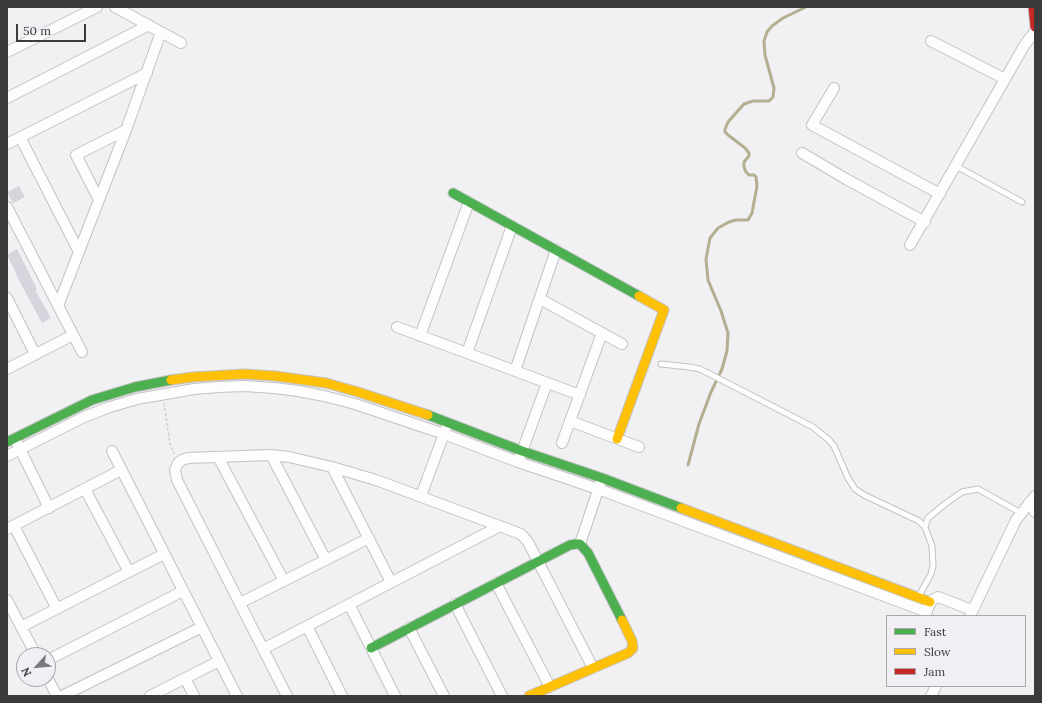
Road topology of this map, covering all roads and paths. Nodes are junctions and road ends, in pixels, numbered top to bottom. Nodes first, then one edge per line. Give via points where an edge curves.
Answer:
1 (97, 7) edge
2 (115, 7) edge
3 (1033, 7) edge
4 (149, 25) junction
5 (1035, 27) edge
6 (1035, 31) edge
7 (161, 32) junction
8 (931, 41) dead end
9 (181, 42) dead end
10 (7, 52) edge
11 (147, 73) junction
12 (1005, 79) junction
13 (834, 88) dead end
14 (7, 98) edge
15 (126, 130) junction
16 (20, 137) junction
17 (7, 144) edge
18 (802, 153) dead end
19 (956, 166) junction
20 (453, 193) dead end
21 (940, 194) junction
22 (99, 200) junction
23 (469, 202) junction
24 (1022, 202) dead end
25 (7, 207) edge
26 (925, 222) junction
27 (512, 226) junction
28 (910, 245) dead end
29 (556, 250) junction
30 (79, 252) junction
31 (7, 298) edge
32 (540, 299) junction
33 (58, 306) junction
34 (397, 327) dead end
35 (602, 333) junction
36 (73, 335) junction
37 (420, 336) junction
38 (622, 344) dead end
39 (82, 352) dead end
40 (467, 353) junction
41 (35, 354) junction
42 (661, 364) dead end
43 (7, 369) edge
44 (515, 371) junction
45 (275, 376) junction
46 (161, 381) junction
47 (547, 382) junction
48 (274, 388) junction
49 (163, 394) junction
50 (580, 395) junction
51 (570, 421) junction
52 (448, 422) junction
53 (444, 434) junction
54 (617, 439) junction
55 (11, 440) edge
56 (562, 443) dead end
57 (639, 447) dead end
58 (20, 449) junction
59 (112, 451) dead end
60 (522, 451) junction
61 (271, 455) junction
62 (7, 456) edge
63 (218, 457) junction
64 (518, 462) junction
65 (178, 463) junction
66 (332, 467) junction
67 (121, 470) junction
68 (602, 478) junction
69 (85, 489) junction
70 (598, 489) junction
71 (421, 496) junction
72 (1033, 498) edge
73 (49, 508) junction
74 (1035, 512) edge
75 (1021, 513) junction
76 (500, 526) junction
77 (925, 527) junction
78 (10, 528) edge
79 (369, 538) junction
80 (580, 544) junction
81 (164, 554) junction
82 (326, 560) junction
83 (538, 562) junction
84 (128, 572) junction
85 (284, 581) junction
86 (391, 582) junction
87 (496, 583) junction
88 (183, 591) junction
89 (918, 598) junction
90 (7, 600) edge
91 (240, 604) junction
92 (348, 604) junction
93 (455, 604) junction
94 (914, 607) junction
95 (58, 609) junction
96 (928, 610) edge
97 (971, 613) edge
98 (202, 626) junction
99 (307, 626) junction
100 (21, 627) junction
101 (409, 628) junction
102 (32, 647) edge
103 (370, 648) junction
104 (263, 649) junction
105 (56, 656) edge
106 (219, 661) junction
107 (593, 668) junction
108 (185, 678) junction
109 (52, 687) edge
110 (550, 687) junction
111 (936, 687) edge
112 (57, 696) edge
113 (62, 696) edge
114 (150, 696) edge
115 (194, 696) edge
116 (237, 696) edge
117 (286, 696) edge
118 (342, 696) edge
119 (395, 696) edge
120 (444, 696) edge
121 (502, 696) edge
122 (528, 696) edge
123 (931, 696) edge

1 - 10 street
2 - 4 street
3 - 5 street
4 - 7 street
4 - 14 street
6 - 12 street
7 - 9 street
7 - 11 street
8 - 12 street
11 - 15 street
11 - 16 street
12 - 19 street
13 - 21 street via 812,124
15 - 22 street
15 - 22 street via 76,155
16 - 17 street
16 - 30 street
18 - 26 street
19 - 21 street
19 - 24 lane
20 - 23 street
21 - 26 street
22 - 30 street
23 - 27 street
23 - 37 street
25 - 33 street
26 - 28 street
27 - 29 street
27 - 40 street
29 - 32 street
29 - 54 street via 664,310
30 - 33 street
31 - 41 street
32 - 35 street
32 - 44 street
33 - 36 street
34 - 37 street
35 - 38 street
35 - 50 street
36 - 39 street
36 - 41 street
37 - 40 street
40 - 44 street
41 - 43 street
42 - 77 lane via 700,369 813,428 834,446 842,468 855,489 919,521
44 - 47 street
45 - 46 street via 218,374
45 - 48 street
45 - 52 street via 358,392
46 - 49 street
46 - 55 street via 92,400
47 - 50 street
47 - 60 street
48 - 49 street via 219,387
48 - 53 street via 348,402
49 - 58 street via 96,412
49 - 65 path via 170,444
50 - 51 street
51 - 54 street
51 - 56 street
52 - 53 street
52 - 60 street
53 - 64 street
53 - 71 street
54 - 57 street
55 - 58 street
58 - 62 street
58 - 73 street
59 - 67 street
60 - 64 street
60 - 68 street
61 - 63 street
61 - 66 street
61 - 82 street
63 - 65 street via 188,458
63 - 85 street
64 - 70 street
65 - 91 street via 175,475
66 - 71 street
66 - 79 street
67 - 69 street
67 - 81 street
68 - 70 street
68 - 89 street
69 - 73 street
69 - 84 street
70 - 80 street
70 - 94 street
71 - 76 street
72 - 74 street
72 - 75 street
73 - 78 street
75 - 77 lane via 978,489 962,492 945,504 928,518
75 - 97 street
76 - 83 street via 524,536
76 - 86 street
77 - 89 lane via 932,546 933,566
78 - 95 street
79 - 82 street
79 - 86 street
80 - 83 street via 570,546
80 - 107 street via 588,553 633,646 628,653
81 - 84 street
81 - 88 street
82 - 85 street
83 - 87 street
83 - 107 street
84 - 95 street
85 - 91 street
86 - 92 street
87 - 93 street
87 - 110 street
88 - 98 street
88 - 105 street
89 - 94 lane
89 - 96 street
90 - 100 street
91 - 104 street
92 - 99 street
92 - 103 street
93 - 101 street
93 - 121 street
94 - 96 street
95 - 100 street
96 - 97 street via 934,598 938,597
98 - 106 street
98 - 113 street
99 - 104 street
99 - 118 street
100 - 102 street
101 - 103 street
101 - 120 street
103 - 119 street
104 - 117 street
106 - 108 street
106 - 116 street
107 - 110 street
108 - 114 street
108 - 115 street
109 - 112 street
110 - 122 street
111 - 123 street

